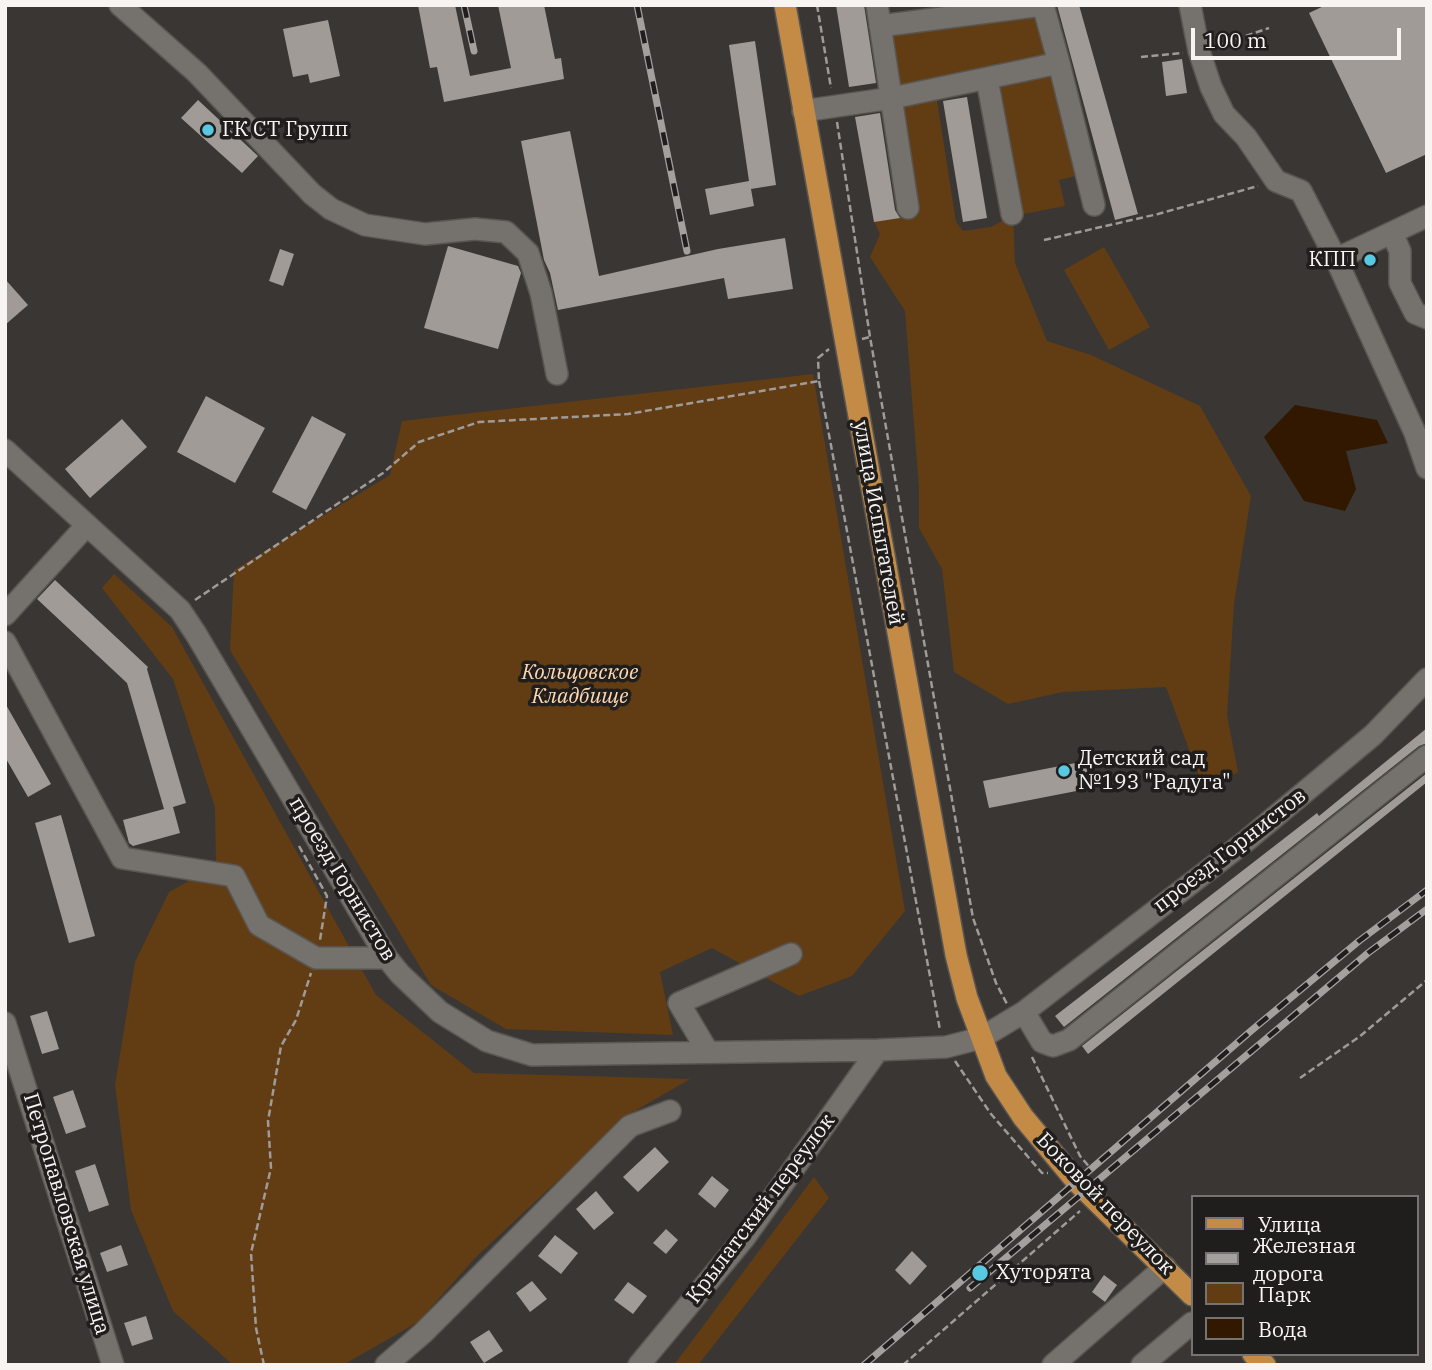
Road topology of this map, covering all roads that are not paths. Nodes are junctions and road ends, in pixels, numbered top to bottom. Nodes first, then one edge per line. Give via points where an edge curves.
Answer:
1 (120, 5) edge
2 (785, 5) edge
3 (1043, 5) edge
4 (1190, 5) edge
5 (878, 16) edge
6 (1059, 63) junction
7 (987, 79) junction
8 (892, 98) junction
9 (803, 111) junction
10 (1094, 205) dead end
11 (908, 208) dead end
12 (1012, 214) dead end
13 (1427, 216) edge
14 (1392, 233) junction
15 (1336, 259) junction
16 (1427, 318) edge
17 (557, 374) dead end
18 (5, 450) edge
19 (1425, 460) edge
20 (87, 526) junction
21 (5, 615) edge
22 (5, 642) edge
23 (1427, 678) edge
24 (1427, 756) edge
25 (791, 954) dead end
26 (387, 958) junction
27 (1018, 1016) junction
28 (5, 1023) edge
29 (981, 1038) junction
30 (878, 1050) junction
31 (708, 1052) junction
32 (670, 1111) dead end
33 (1165, 1267) junction
34 (1190, 1293) edge
35 (1190, 1324) edge
36 (113, 1365) edge
37 (386, 1365) edge
38 (639, 1365) edge
39 (1053, 1365) edge
40 (1142, 1365) edge

1 - 17 street via 197,73 331,209 365,225 425,234 475,229 506,232 528,253
2 - 9 main road, улица Испытателей
3 - 5 street
3 - 6 street
4 - 15 street via 1199,51 1224,114 1276,181 1301,191
5 - 8 street
6 - 7 street
6 - 10 street
7 - 8 street
7 - 12 street
8 - 9 street
8 - 11 street
9 - 29 main road, улица Испытателей via 956,955
13 - 14 street
14 - 15 street
14 - 16 street via 1400,251 1400,283 1415,313
15 - 19 street
18 - 20 street, проезд Горнистов
20 - 21 street
20 - 26 street, проезд Горнистов via 180,610
22 - 26 street via 122,858 233,876 259,925 316,958
23 - 27 street, проезд Горнистов via 1373,735 1288,806
24 - 27 street via 1069,1040 1053,1046 1042,1042
25 - 31 street via 679,1003
26 - 31 street, проезд Горнистов via 440,1013 487,1041 532,1055
27 - 29 street, проезд Горнистов
28 - 36 street, Петропавловская улица
29 - 30 street, проезд Горнистов via 946,1047
29 - 33 main road, Боковой переулок via 996,1076 1023,1117 1077,1182
30 - 31 street, проезд Горнистов
30 - 38 street, Крылатский переулок via 745,1237
32 - 37 street via 630,1126
33 - 34 main road, Боковой переулок
33 - 39 street
35 - 40 street

